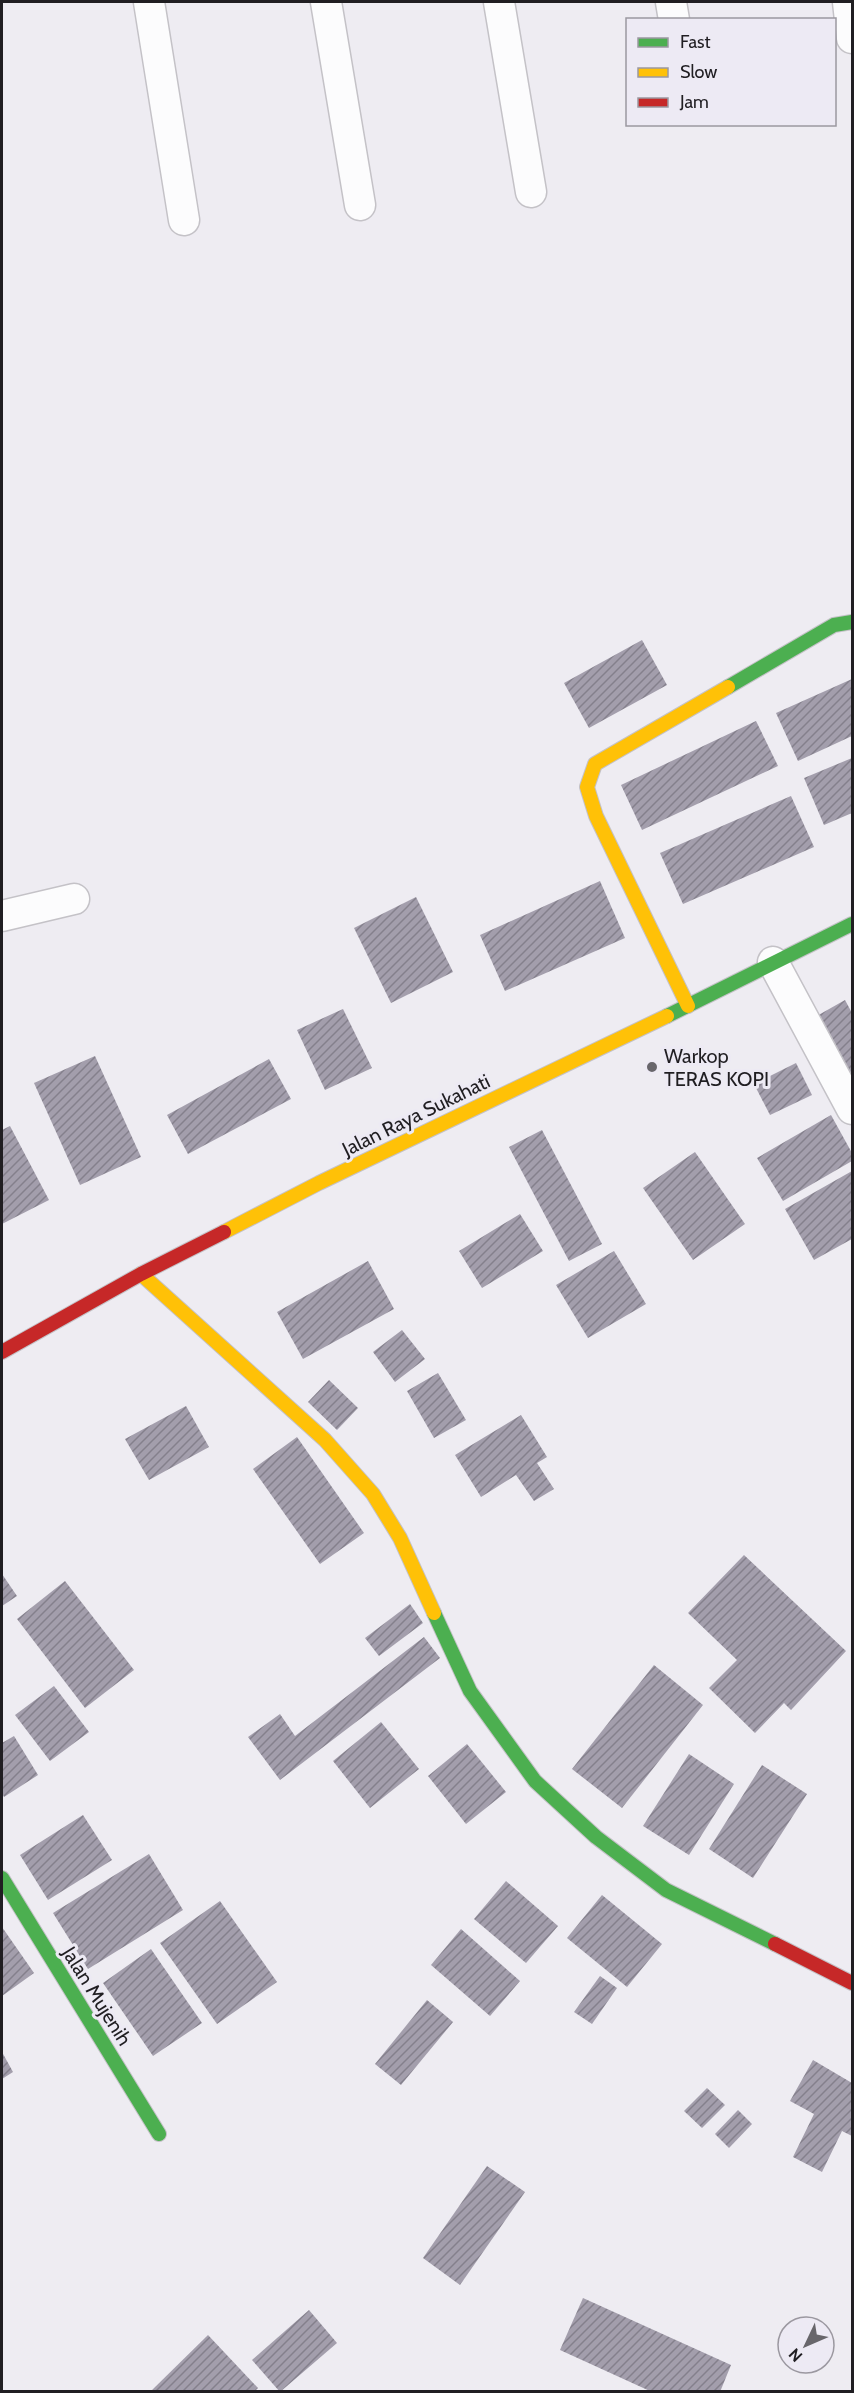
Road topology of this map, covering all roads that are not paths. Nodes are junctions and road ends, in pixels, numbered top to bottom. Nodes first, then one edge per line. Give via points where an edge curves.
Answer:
1 (149, 2) edge
2 (326, 2) edge
3 (499, 2) edge
4 (671, 2) edge
5 (848, 2) edge
6 (674, 18) edge
7 (852, 38) edge
8 (531, 192) dead end
9 (360, 205) dead end
10 (183, 220) dead end
11 (852, 622) edge
12 (74, 899) dead end
13 (2, 916) edge
14 (852, 924) edge
15 (773, 962) junction
16 (688, 1006) junction
17 (852, 1109) edge
18 (141, 1275) junction
19 (2, 1352) edge
20 (2, 1878) edge
21 (852, 1983) edge
22 (159, 2134) dead end

1 - 10 street
2 - 9 street
3 - 8 street
4 - 6 street
5 - 7 street
11 - 16 street via 834,625 595,764 587,787 596,816
12 - 13 street
14 - 15 street, Jalan Raya Sukahati
15 - 16 street, Jalan Raya Sukahati
15 - 17 street
16 - 18 street, Jalan Raya Sukahati via 319,1183
18 - 19 street, Jalan Raya Sukahati
18 - 21 street via 325,1440 373,1494 400,1538 470,1691 535,1781 596,1837 666,1890
20 - 22 street, Jalan Mujenih

